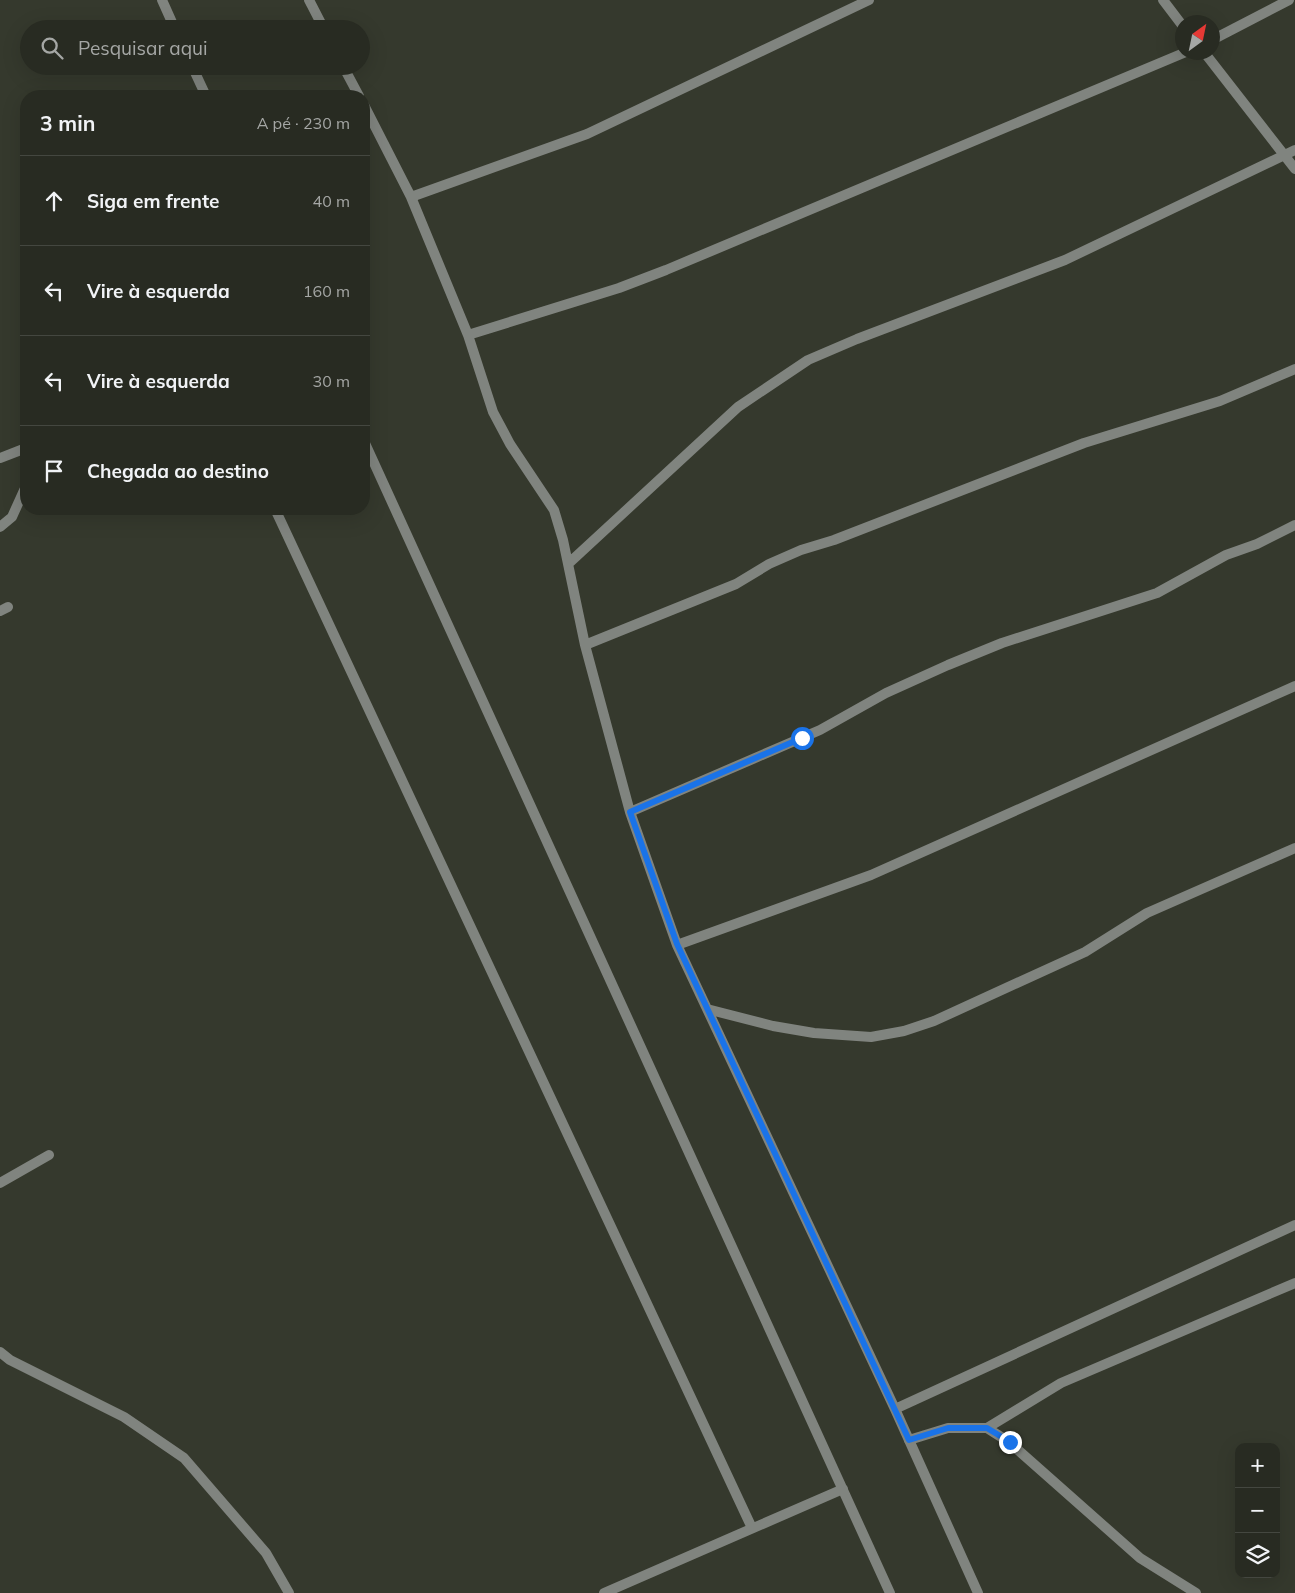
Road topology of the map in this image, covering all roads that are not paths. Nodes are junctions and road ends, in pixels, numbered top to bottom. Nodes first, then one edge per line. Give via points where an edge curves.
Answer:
1 (162, 0) edge
2 (309, 0) edge
3 (869, 0) edge
4 (1163, 0) edge
5 (1289, 0) edge
6 (1175, 16) edge
7 (171, 20) edge
8 (319, 20) edge
9 (1220, 36) edge
10 (1175, 57) edge
11 (1210, 60) edge
12 (196, 75) edge
13 (348, 75) edge
14 (203, 90) edge
15 (356, 90) edge
16 (370, 117) edge
17 (1295, 150) edge
18 (1284, 155) junction
19 (1295, 169) edge
20 (411, 197) junction
21 (468, 335) junction
22 (1295, 369) edge
23 (20, 450) edge
24 (370, 453) edge
25 (0, 458) edge
26 (20, 499) edge
27 (278, 515) edge
28 (1295, 525) edge
29 (0, 527) edge
30 (568, 564) junction
31 (585, 644) junction
32 (1295, 686) edge
33 (630, 812) junction
34 (1295, 848) edge
35 (677, 944) junction
36 (706, 1009) junction
37 (49, 1156) dead end
38 (0, 1183) edge
39 (1295, 1225) edge
40 (1295, 1283) edge
41 (0, 1352) edge
42 (895, 1408) junction
43 (987, 1428) junction
44 (909, 1440) junction
45 (842, 1489) junction
46 (752, 1528) junction
47 (289, 1593) edge
48 (604, 1593) edge
49 (890, 1593) edge
50 (978, 1593) edge
51 (1196, 1593) edge

1 - 7 street
2 - 8 street
3 - 20 street via 587,134
4 - 6 street
5 - 9 street
10 - 21 street via 666,270
11 - 18 street
12 - 14 street
13 - 15 street
16 - 20 street
17 - 18 street
18 - 19 street
18 - 30 street via 1065,260 808,360 738,407
20 - 21 street
21 - 30 street via 493,412 554,510
22 - 31 street via 1220,401 1084,443 801,550 736,584
23 - 25 street
24 - 45 street
26 - 29 street via 12,517
27 - 46 street
28 - 33 street via 1226,555 1157,593 1002,643 939,669 886,693 820,730
30 - 31 street
31 - 33 street
32 - 35 street via 872,875
33 - 35 street
34 - 36 street via 1146,913 1085,952 934,1021 904,1031 871,1037 814,1033
35 - 36 street
36 - 42 street
37 - 38 street
39 - 42 street
40 - 43 street via 1061,1383
41 - 47 street via 124,1417 184,1458 266,1553
42 - 44 street
43 - 44 street via 948,1428
43 - 51 street via 1010,1442 1140,1558
44 - 50 street
45 - 46 street
45 - 49 street
46 - 48 street

